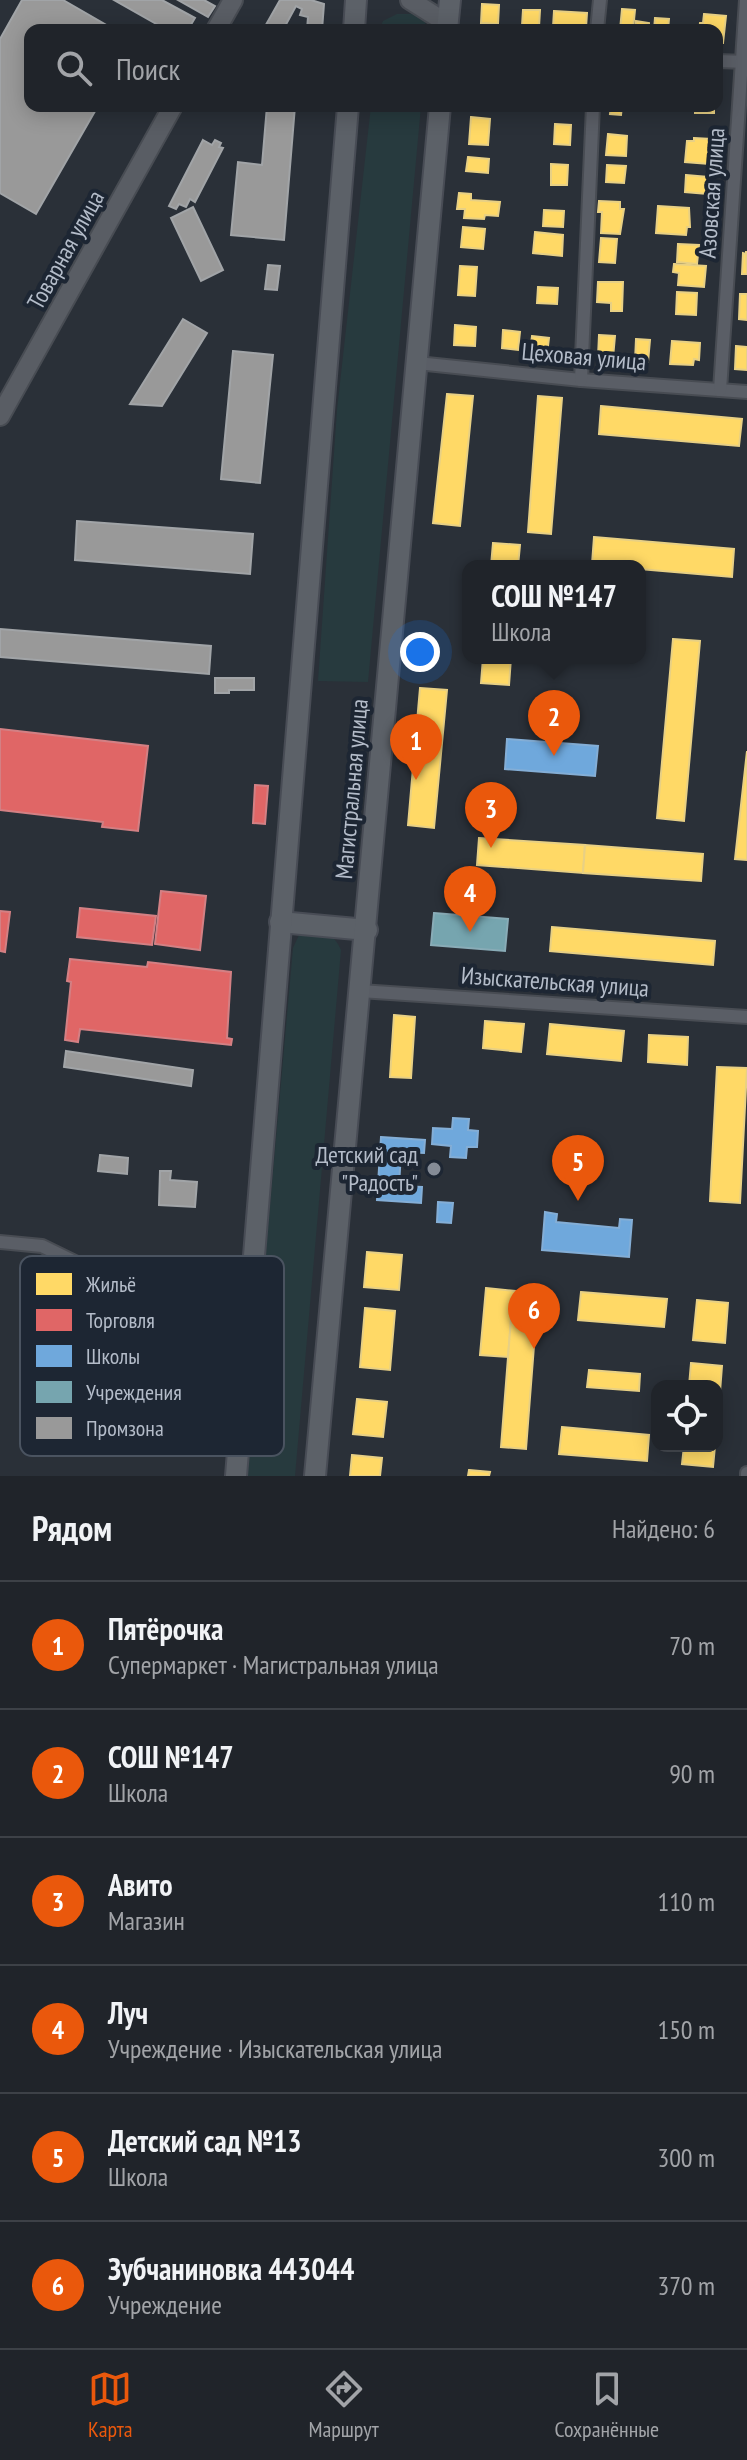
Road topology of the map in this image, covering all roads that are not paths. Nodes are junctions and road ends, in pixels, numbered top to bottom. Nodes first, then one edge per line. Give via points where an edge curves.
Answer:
1 (233, 0) edge
2 (356, 0) edge
3 (410, 0) edge
4 (450, 0) edge
5 (600, 0) edge
6 (746, 0) edge
7 (219, 24) edge
8 (354, 24) edge
9 (444, 24) edge
10 (448, 24) edge
11 (598, 24) edge
12 (723, 61) edge
13 (745, 62) edge
14 (170, 112) edge
15 (348, 112) edge
16 (439, 112) edge
17 (593, 112) edge
18 (417, 363) junction
19 (581, 380) junction
20 (720, 390) junction
21 (747, 392) edge
22 (0, 416) edge
23 (280, 922) junction
24 (367, 930) junction
25 (360, 991) junction
26 (747, 1017) edge
27 (0, 1242) edge
28 (62, 1256) edge
29 (253, 1256) edge
30 (238, 1456) edge
31 (236, 1476) edge
32 (315, 1476) edge

1 - 7 street
2 - 8 main road
3 - 9 street
4 - 10 main road
5 - 11 street
6 - 13 street, Азовская улица
12 - 13 street
13 - 20 street, Азовская улица
14 - 22 street, Товарная улица
15 - 23 main road
16 - 18 main road, Магистральная улица
17 - 19 street
18 - 19 street, Цеховая улица
18 - 24 main road, Магистральная улица
19 - 20 street, Цеховая улица
20 - 21 street, Цеховая улица
23 - 24 main road
23 - 29 main road
24 - 25 main road, Магистральная улица
25 - 26 street, Изыскательская улица
25 - 32 main road, Магистральная улица
27 - 28 street via 42,1246
30 - 31 main road

